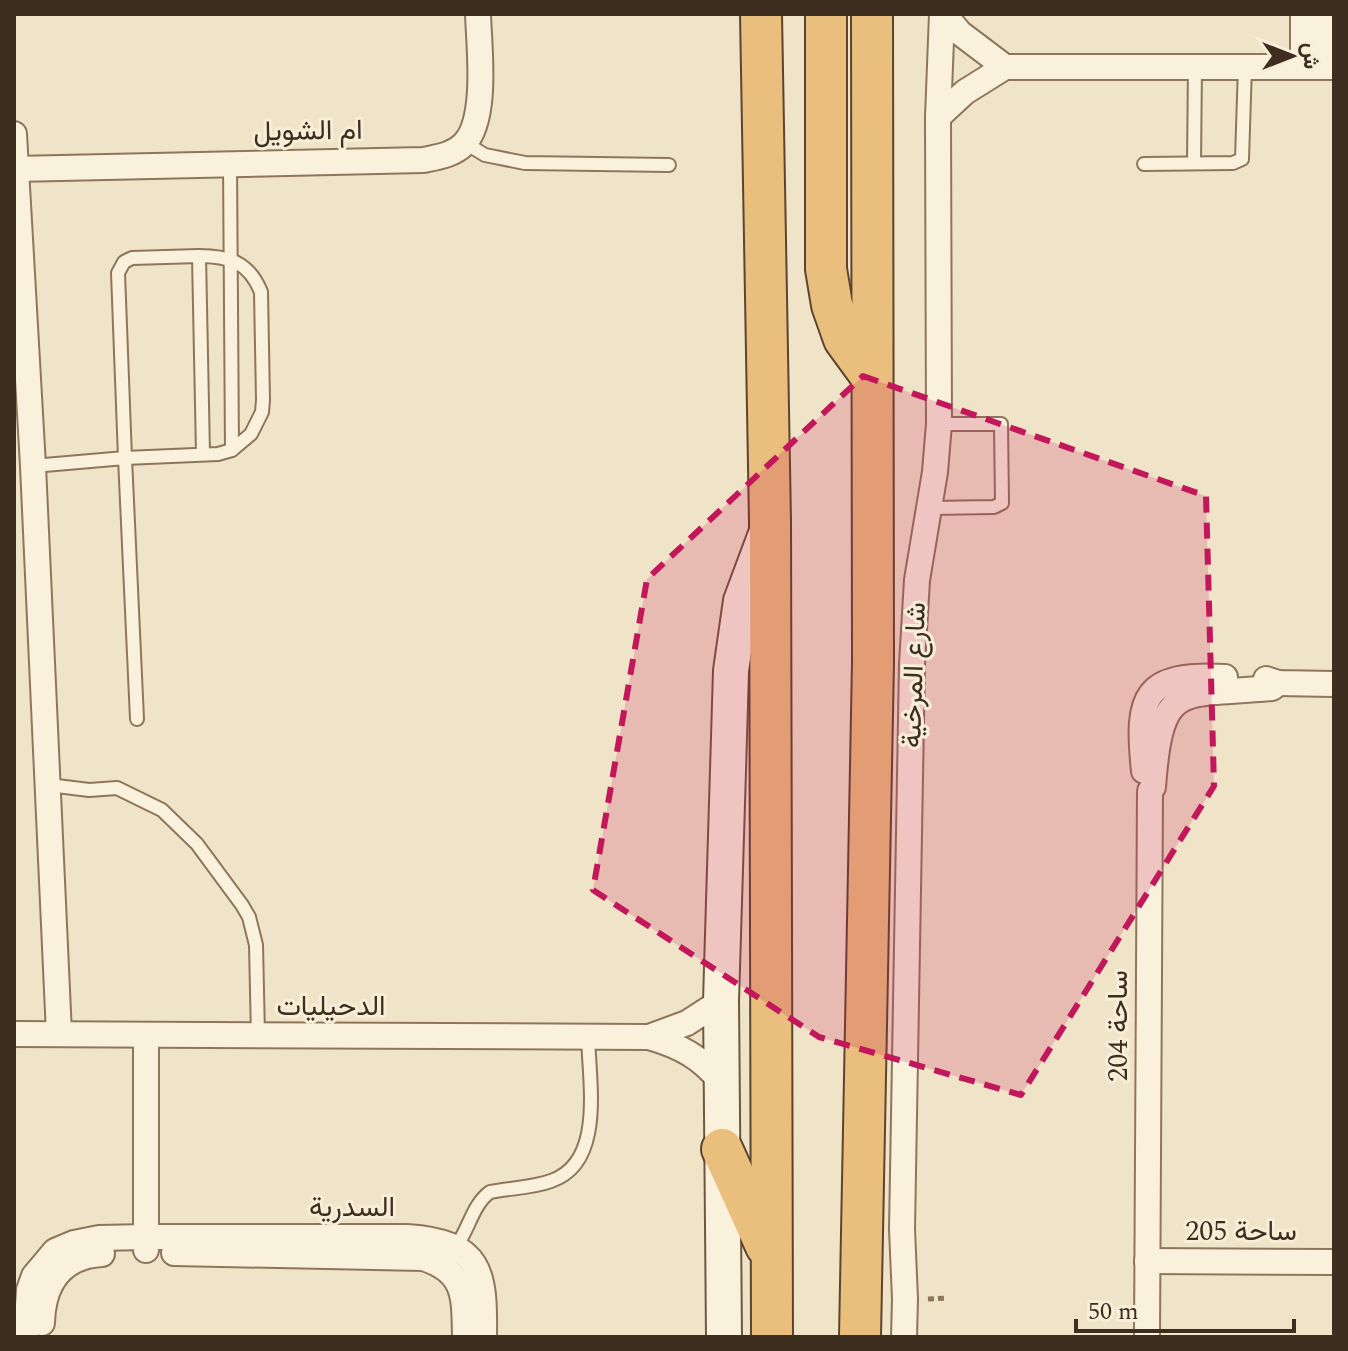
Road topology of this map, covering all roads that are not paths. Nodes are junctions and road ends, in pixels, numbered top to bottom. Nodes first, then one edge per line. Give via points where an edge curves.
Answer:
1 (478, 14) edge
2 (761, 14) edge
3 (826, 14) edge
4 (872, 14) edge
5 (943, 14) edge
6 (1303, 14) edge
7 (1323, 14) edge
8 (1195, 66) junction
9 (1245, 66) junction
10 (1005, 67) junction
11 (1320, 67) edge
12 (938, 117) junction
13 (14, 134) edge
14 (465, 143) junction
15 (230, 163) junction
16 (1194, 163) junction
17 (1144, 164) dead end
18 (669, 165) dead end
19 (15, 169) edge
20 (199, 256) junction
21 (230, 258) junction
22 (871, 376) junction
23 (939, 424) junction
24 (232, 450) junction
25 (203, 454) junction
26 (125, 458) junction
27 (33, 466) junction
28 (930, 508) junction
29 (770, 522) junction
30 (1334, 684) edge
31 (137, 719) dead end
32 (49, 785) junction
33 (721, 1001) junction
34 (14, 1034) edge
35 (59, 1034) junction
36 (146, 1036) junction
37 (258, 1036) junction
38 (588, 1036) junction
39 (649, 1037) junction
40 (721, 1082) junction
41 (722, 1149) junction
42 (146, 1245) junction
43 (455, 1248) junction
44 (771, 1257) junction
45 (1147, 1261) junction
46 (1334, 1262) edge
47 (26, 1337) edge
48 (42, 1337) edge
49 (465, 1337) edge
50 (484, 1337) edge
51 (724, 1337) edge
52 (772, 1337) edge
53 (860, 1337) edge
54 (904, 1337) edge
55 (1147, 1337) edge

1 - 14 street via 477,118
2 - 29 highway
3 - 22 highway via 826,269 844,339
4 - 22 highway, شارع المرخية
5 - 10 street
5 - 12 street, شارع المرخية
6 - 11 street
7 - 11 street
8 - 9 street
8 - 10 street
8 - 16 lane
9 - 11 street
9 - 16 lane via 1242,159
10 - 12 street
12 - 23 street, شارع المرخية
13 - 19 street
14 - 15 street, ام الشويل via 447,155 423,160
14 - 18 lane via 485,155 525,163
15 - 19 street, ام الشويل
15 - 21 lane
16 - 17 lane
19 - 27 street
20 - 21 lane
20 - 25 lane
20 - 26 lane via 132,258 118,273
21 - 24 lane
21 - 24 lane via 249,271 261,292 263,349 262,412 251,434
22 - 53 highway, شارع المرخية via 873,662
23 - 28 street, شارع المرخية
23 - 28 lane via 1001,424 1002,503
24 - 25 lane
25 - 26 lane
26 - 27 lane
26 - 31 lane
27 - 32 street
28 - 54 street, شارع المرخية via 917,580 912,664
29 - 33 main road via 741,601 731,671
29 - 44 highway
30 - 45 street, ساحة 204 via 1278,683 1272,688 1194,693 1176,703 1164,719 1150,791
32 - 35 street
32 - 37 lane via 117,788 162,810 197,844 242,905 253,931
33 - 39 street, الدحيليات via 687,1023
33 - 40 main road
34 - 35 street, الدحيليات
35 - 36 street, الدحيليات
36 - 37 street, الدحيليات
36 - 42 street
37 - 38 street, الدحيليات
38 - 39 street, الدحيليات
38 - 43 lane via 589,1114 582,1157 562,1177 484,1196
39 - 40 street, الدحيليات via 690,1052
40 - 41 main road
41 - 44 highway
41 - 51 main road
42 - 43 street, السدرية via 407,1237
42 - 47 street, السدرية via 99,1238 55,1251 34,1276
42 - 48 street, السدرية via 80,1257 67,1265 44,1297
42 - 49 street, السدرية via 423,1258 449,1271 459,1283
43 - 50 street via 482,1277
44 - 52 highway
45 - 46 street, ساحة 205
45 - 55 street, ساحة 204

